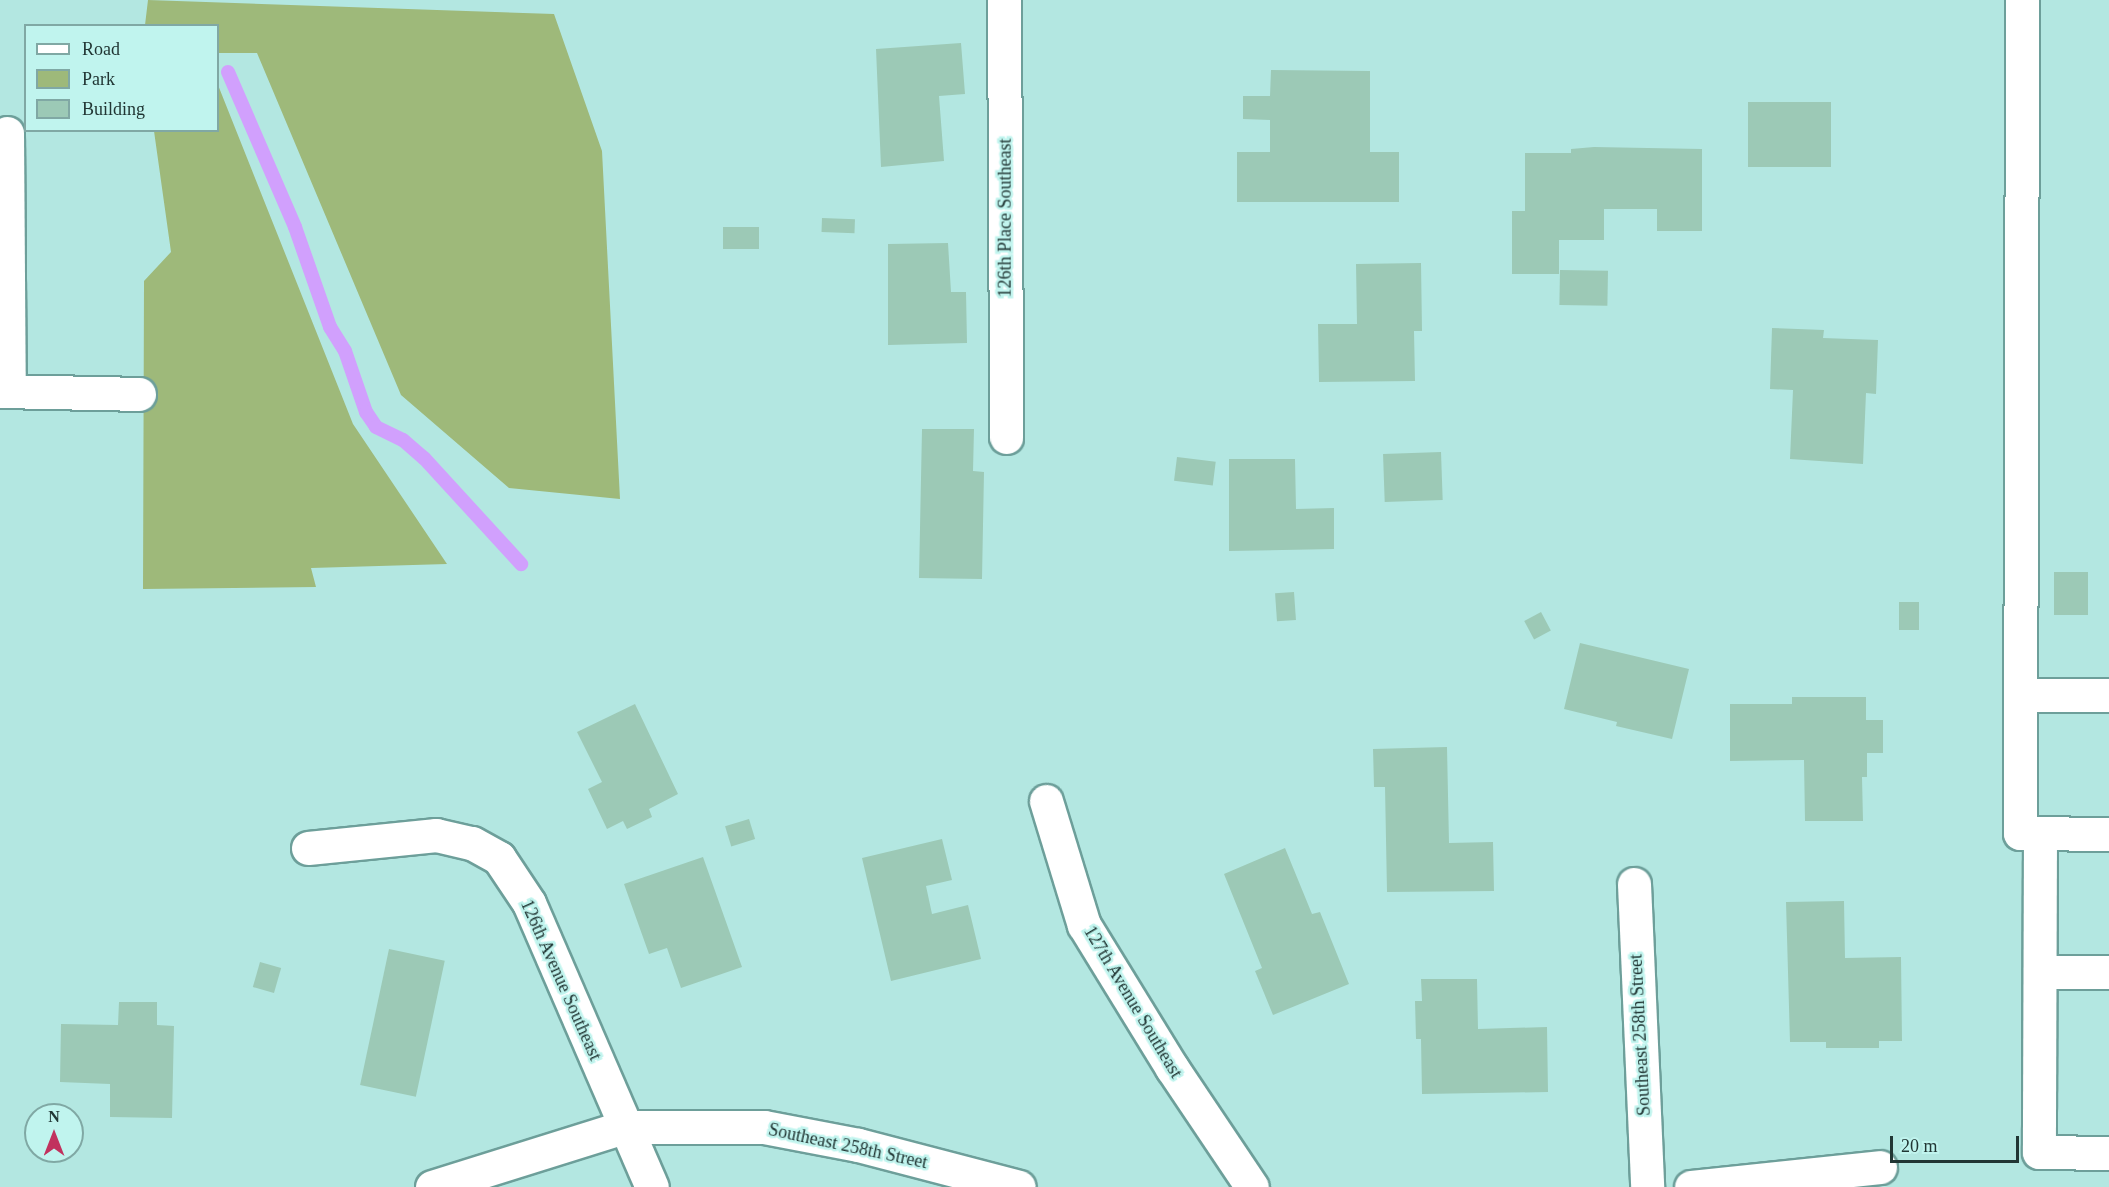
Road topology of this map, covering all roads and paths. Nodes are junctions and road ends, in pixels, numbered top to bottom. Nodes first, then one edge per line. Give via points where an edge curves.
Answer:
1 (1004, 0) edge
2 (2022, 0) edge
3 (7, 133) dead end
4 (4, 391) edge
5 (139, 394) dead end
6 (1006, 436) dead end
7 (2020, 695) junction
8 (2109, 695) edge
9 (1047, 801) dead end
10 (2040, 834) junction
11 (2109, 834) edge
12 (308, 848) dead end
13 (1634, 884) dead end
14 (2040, 972) junction
15 (2109, 972) edge
16 (624, 1126) junction
17 (2109, 1153) edge
18 (1880, 1167) dead end
19 (432, 1187) edge
20 (652, 1187) edge
21 (1019, 1187) edge
22 (1252, 1187) edge
23 (1647, 1187) edge
24 (1690, 1187) edge

1 - 6 street, 126th Place Southeast
2 - 7 street
3 - 4 street
4 - 5 street
7 - 8 street
7 - 10 street via 2020,833
9 - 22 street, 127th Avenue Southeast via 1084,925 1172,1068
10 - 11 street
10 - 14 street
12 - 16 street, 126th Avenue Southeast via 436,835 472,843 499,858 529,903
13 - 23 street, Southeast 258th Street
14 - 15 street
14 - 17 street via 2039,1152
16 - 19 street, Southeast 258th Street
16 - 20 street, 126th Avenue Southeast
16 - 21 street, Southeast 258th Street via 764,1127 858,1145
18 - 24 street

